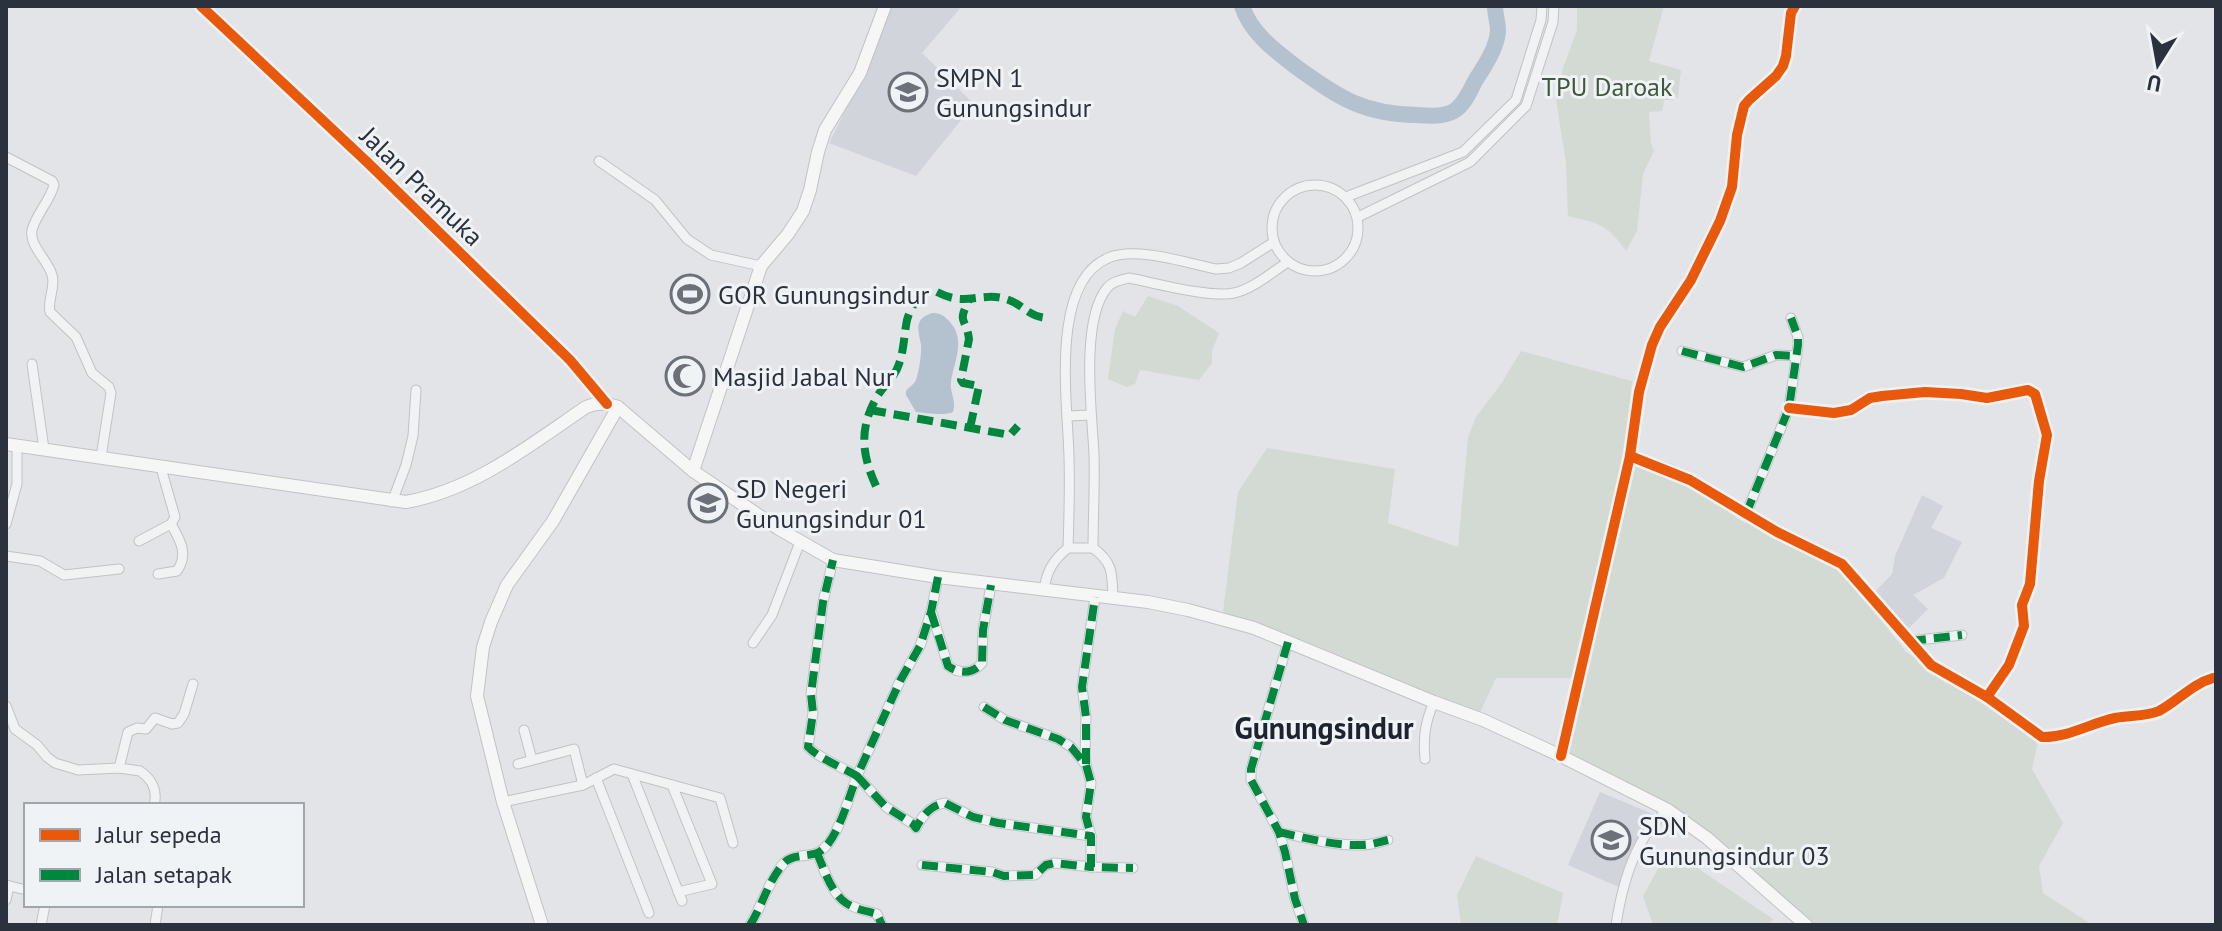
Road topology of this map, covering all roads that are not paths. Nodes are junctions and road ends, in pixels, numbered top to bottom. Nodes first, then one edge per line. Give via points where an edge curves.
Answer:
1 (201, 6) edge
2 (885, 6) edge
3 (1542, 6) edge
4 (1554, 6) edge
5 (1792, 8) edge
6 (6, 157) edge
7 (599, 161) dead end
8 (1346, 197) junction
9 (1358, 217) junction
10 (1274, 242) junction
11 (1288, 262) junction
12 (761, 266) junction
13 (1791, 318) dead end
14 (1682, 351) dead end
15 (1797, 356) junction
16 (32, 364) dead end
17 (416, 390) dead end
18 (612, 406) junction
19 (1789, 408) junction
20 (1091, 415) junction
21 (1067, 416) junction
22 (11, 444) edge
23 (44, 449) junction
24 (1630, 456) junction
25 (101, 457) junction
26 (161, 468) junction
27 (693, 471) junction
28 (392, 502) junction
29 (1746, 514) junction
30 (6, 524) edge
31 (171, 524) junction
32 (139, 541) dead end
33 (800, 542) junction
34 (1068, 548) junction
35 (1093, 548) junction
36 (6, 556) edge
37 (833, 560) junction
38 (119, 569) dead end
39 (158, 574) dead end
40 (938, 577) junction
41 (991, 585) junction
42 (1044, 591) junction
43 (1095, 597) junction
44 (1113, 599) junction
45 (931, 612) junction
46 (1962, 635) dead end
47 (1910, 641) junction
48 (1288, 642) junction
49 (753, 643) dead end
50 (2213, 678) dead end
51 (193, 684) dead end
52 (1987, 697) junction
53 (1434, 702) junction
54 (6, 706) edge
55 (984, 707) dead end
56 (524, 730) dead end
57 (1561, 756) junction
58 (1425, 759) dead end
59 (532, 760) junction
60 (518, 764) dead end
61 (1086, 765) junction
62 (119, 768) junction
63 (632, 774) junction
64 (857, 776) junction
65 (596, 778) junction
66 (583, 785) junction
67 (672, 785) junction
68 (503, 802) junction
69 (154, 803) edge
70 (1668, 810) junction
71 (1279, 832) junction
72 (1091, 836) junction
73 (1388, 840) dead end
74 (733, 843) dead end
75 (817, 853) junction
76 (922, 865) dead end
77 (1091, 867) junction
78 (1133, 868) dead end
79 (8, 886) edge
80 (6, 900) edge
81 (649, 913) dead end
82 (1800, 923) edge
83 (542, 925) edge
84 (750, 925) edge
85 (882, 925) edge
86 (1304, 925) edge
87 (1616, 925) edge

1 - 18 street, Jalan Pramuka
2 - 12 main road via 860,73 825,130 803,211
3 - 8 street via 1516,100 1463,152
4 - 9 street via 1526,106 1470,162
5 - 24 street via 1783,66 1744,106 1732,187 1720,221 1652,345
6 - 25 street via 54,185 32,234 52,273 50,312 76,337 92,373 111,393
7 - 12 street via 655,200 687,239 711,255
8 - 9 street
8 - 10 street via 1314,184 1292,191 1276,208
9 - 11 street via 1354,248 1336,266 1312,271
10 - 11 street
10 - 21 street via 1229,268 1128,254 1096,265 1075,295 1067,336
11 - 20 street via 1235,293 1129,278 1111,284 1099,303 1090,350
12 - 27 main road
13 - 15 street
14 - 15 street via 1743,367 1776,355
15 - 19 street
16 - 23 street
17 - 28 street via 413,436
18 - 27 main road
18 - 28 main road via 586,407 470,481 428,497
18 - 68 main road via 553,521 507,585 483,647 477,696
19 - 29 street
19 - 52 street via 1834,413 1870,398 1925,392 1987,398 2028,390 2035,394 2047,435 2030,584 2022,605 2024,626 2009,665
20 - 21 street
20 - 35 street
21 - 34 street
22 - 23 main road
22 - 30 street via 17,484
23 - 25 main road
24 - 29 street via 1690,480
24 - 57 street
25 - 26 main road
26 - 28 main road
26 - 31 street via 175,517
27 - 33 main road
29 - 47 street via 1842,564
31 - 32 street
31 - 39 street via 184,556 177,571
33 - 37 main road
33 - 49 street via 772,615
34 - 35 street
34 - 42 street via 1056,557
35 - 44 street via 1106,557
36 - 38 street via 40,561 64,575
37 - 40 main road
37 - 64 street via 823,602 808,747
40 - 41 main road
40 - 45 street
41 - 42 main road
41 - 45 street via 978,668 967,672 948,666
42 - 43 main road
43 - 44 main road
43 - 61 street via 1082,687
44 - 48 main road via 1188,610
45 - 64 street
46 - 47 street
47 - 52 street via 1931,665
48 - 53 main road
48 - 71 street via 1251,769 1251,780
50 - 52 street via 2157,712 2052,737 2042,737
51 - 62 street via 178,723 155,718 146,729 128,732
53 - 57 main road
53 - 58 street via 1423,739
54 - 62 street via 15,729 55,763 78,770
55 - 61 street via 1058,739
56 - 59 street
57 - 70 main road
59 - 60 street
59 - 66 street via 574,749
61 - 72 street
62 - 69 street via 146,775 156,793
63 - 65 street via 614,769
63 - 67 street
63 - 67 street via 680,896 712,884
64 - 72 street via 886,807 916,828 930,808 945,803 998,823
64 - 75 street via 837,828
65 - 66 street
65 - 81 street
66 - 68 street
67 - 74 street via 720,798
68 - 83 main road
70 - 82 main road via 1717,846
70 - 87 street via 1647,830 1623,887
71 - 73 street via 1357,845
71 - 86 street
72 - 77 street
75 - 84 street via 788,859
75 - 85 street via 842,900 877,914
76 - 77 street via 1004,876 1035,875 1054,863
77 - 78 street
79 - 80 street

